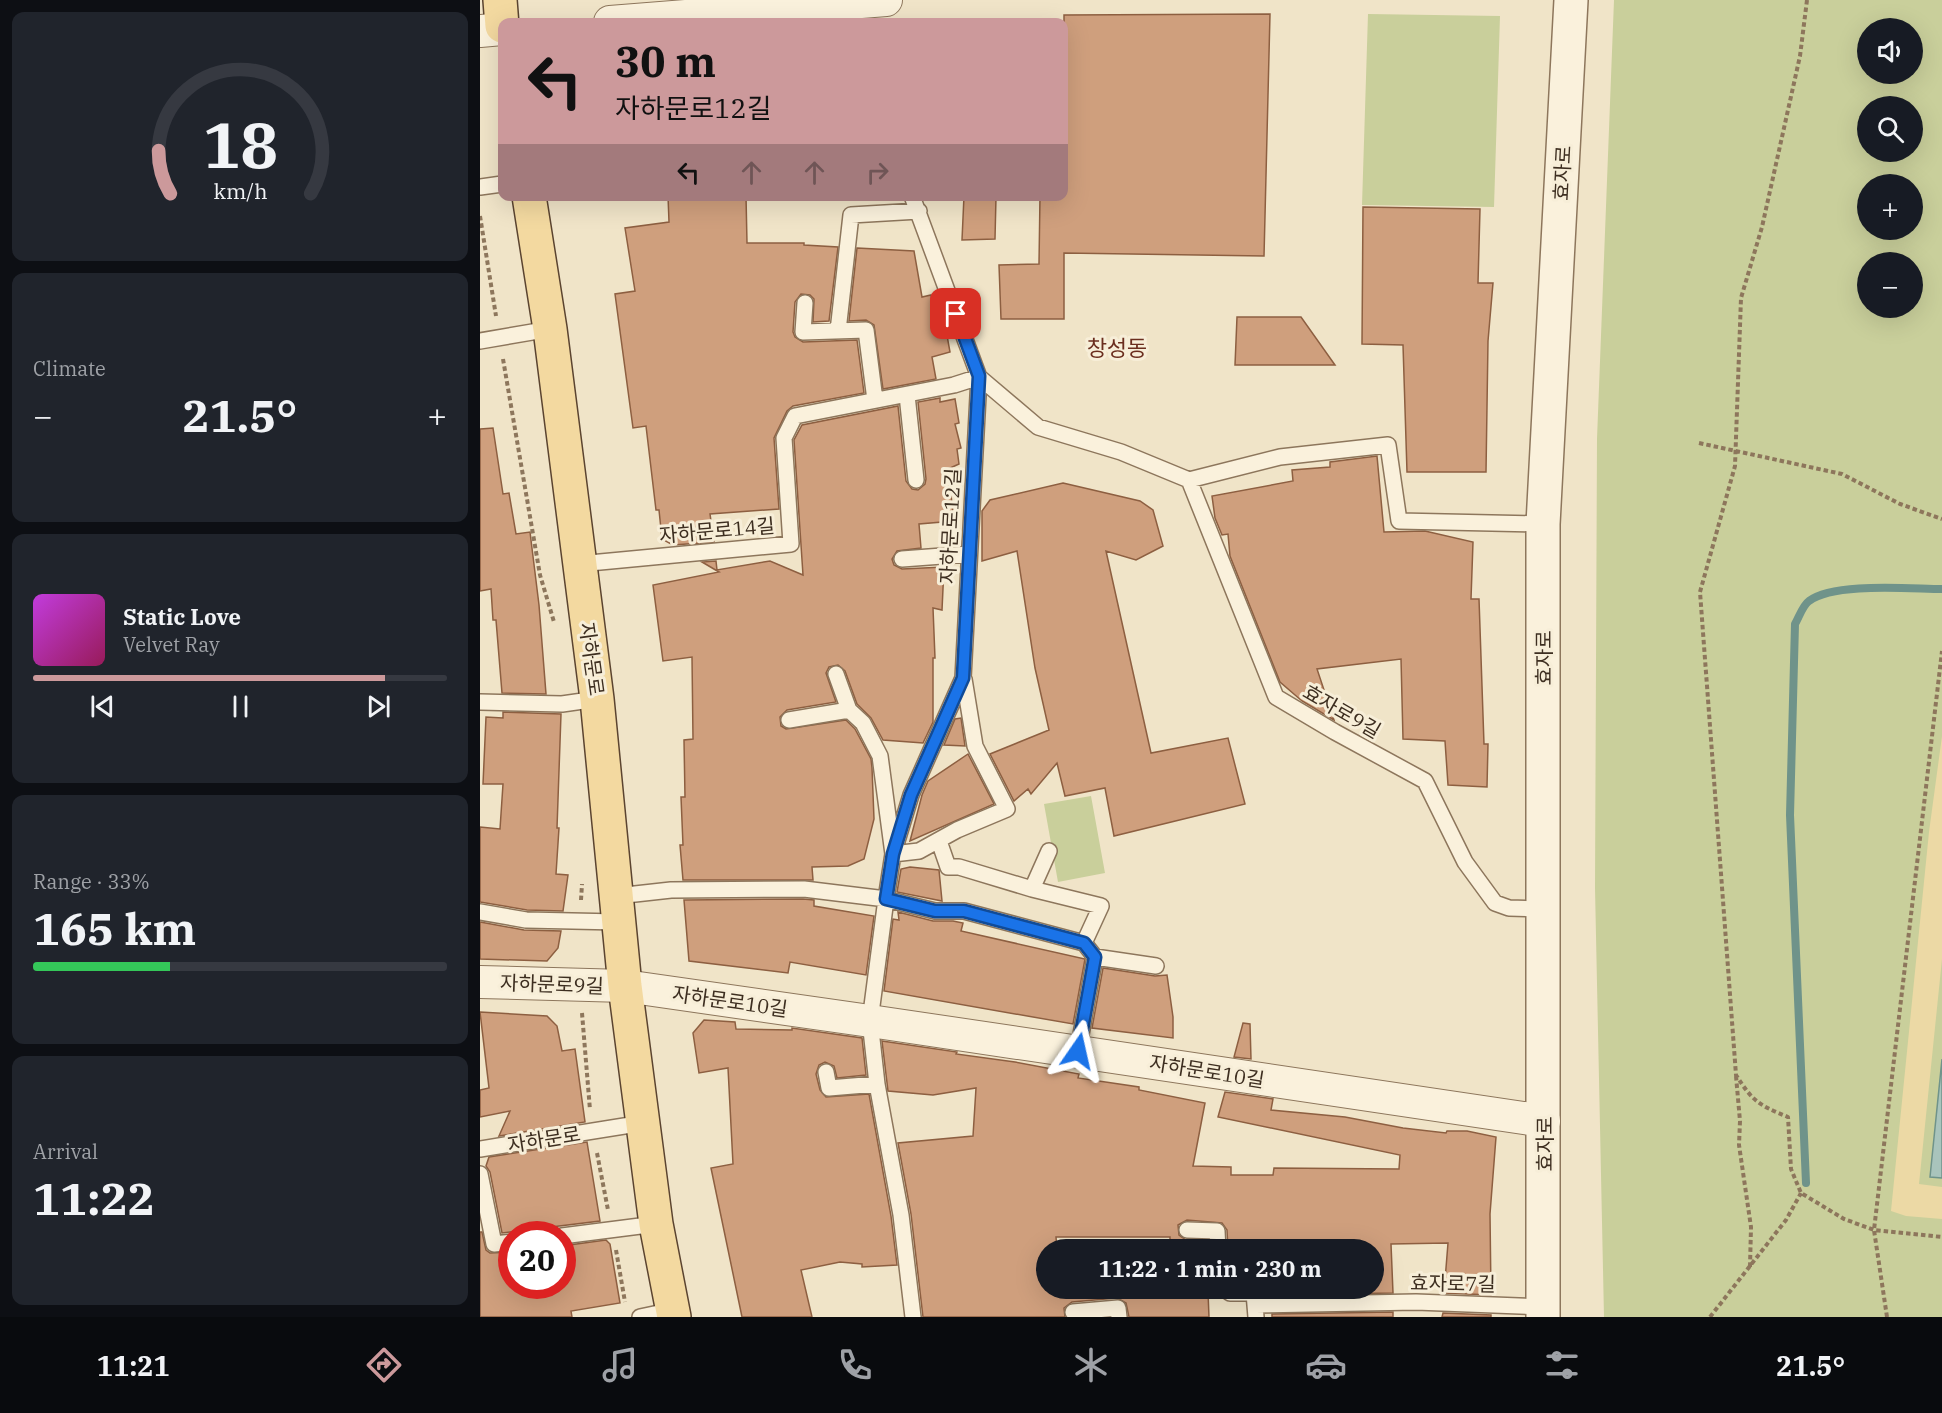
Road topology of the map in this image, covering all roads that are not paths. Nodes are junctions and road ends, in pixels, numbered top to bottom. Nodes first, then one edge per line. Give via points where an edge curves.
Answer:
1 (500, 0) edge
2 (886, 0) edge
3 (1571, 0) edge
4 (752, 6) edge
5 (838, 9) edge
6 (501, 18) edge
7 (686, 18) edge
8 (498, 28) edge
9 (480, 30) edge
10 (498, 185) edge
11 (480, 187) edge
12 (530, 201) edge
13 (910, 201) edge
14 (914, 201) edge
15 (805, 303) dead end
16 (550, 328) junction
17 (838, 331) junction
18 (480, 341) edge
19 (979, 376) junction
20 (907, 395) junction
21 (875, 400) junction
22 (916, 480) dead end
23 (1189, 480) junction
24 (1543, 524) junction
25 (969, 554) junction
26 (902, 559) dead end
27 (579, 564) junction
28 (836, 674) dead end
29 (963, 678) junction
30 (597, 699) junction
31 (480, 702) edge
32 (849, 710) junction
33 (789, 720) dead end
34 (939, 841) junction
35 (1049, 851) dead end
36 (893, 854) junction
37 (1032, 889) junction
38 (886, 899) junction
39 (618, 909) junction
40 (1543, 909) junction
41 (480, 912) edge
42 (1084, 943) junction
43 (1095, 957) junction
44 (1156, 966) dead end
45 (480, 982) edge
46 (625, 986) junction
47 (870, 1020) junction
48 (1078, 1051) junction
49 (826, 1072) dead end
50 (877, 1084) junction
51 (1544, 1121) junction
52 (643, 1123) junction
53 (480, 1149) edge
54 (480, 1177) edge
55 (656, 1224) junction
56 (1187, 1230) dead end
57 (576, 1234) edge
58 (1217, 1239) edge
59 (498, 1244) edge
60 (1256, 1311) edge
61 (1073, 1312) dead end
62 (1542, 1312) edge
63 (674, 1314) edge
64 (640, 1317) edge
65 (913, 1317) edge
66 (1119, 1317) edge

1 - 6 main road
2 - 5 street
3 - 24 street, 효자로
4 - 5 street
4 - 7 street
8 - 9 street
10 - 11 lane
12 - 16 main road, 자하문로
13 - 17 lane via 851,215
14 - 19 lane
15 - 17 lane via 803,332
16 - 18 lane
16 - 27 main road, 자하문로
17 - 21 lane via 866,330
19 - 20 lane, 자하문로14길
19 - 23 lane via 1038,427 1121,452
19 - 25 lane, 자하문로12길
20 - 21 lane, 자하문로14길
20 - 22 lane
21 - 27 lane, 자하문로14길 via 795,416 784,438 791,544
23 - 24 lane via 1280,457 1388,445 1399,521
23 - 40 lane, 효자로9길 via 1276,697 1425,781 1466,862 1495,903 1509,909
24 - 40 street, 효자로
25 - 26 lane
25 - 29 lane, 자하문로12길
27 - 30 main road, 자하문로
28 - 32 lane, 자하문로12길
29 - 34 lane, 자하문로12길 via 975,746 1006,809
29 - 36 lane, 자하문로12길 via 911,795
30 - 31 lane via 562,704
30 - 39 main road, 자하문로
32 - 33 lane
32 - 36 lane, 자하문로12길 via 863,723 880,756
34 - 36 lane, 자하문로12길 via 919,851
34 - 37 lane via 948,867
35 - 37 lane
36 - 38 lane, 자하문로12길
37 - 42 lane via 1101,906
38 - 39 lane via 804,889 671,890
38 - 42 lane via 935,911 964,911
38 - 47 lane
39 - 41 lane via 579,923
39 - 46 main road, 자하문로
40 - 51 street, 효자로
42 - 43 lane
43 - 44 lane
43 - 48 lane
45 - 46 street, 자하문로9길
46 - 47 street, 자하문로10길
46 - 52 main road, 자하문로
47 - 48 street, 자하문로10길
47 - 50 lane
48 - 51 street, 자하문로10길
49 - 50 lane via 829,1088
50 - 65 lane via 901,1215
51 - 62 street, 효자로
52 - 53 lane, 자하문로
52 - 55 main road, 자하문로
54 - 59 lane via 494,1244
55 - 57 lane
55 - 63 main road, 자하문로
56 - 58 lane via 1217,1231
60 - 62 lane, 효자로7길 via 1416,1302
61 - 66 lane via 1118,1308
63 - 64 lane, 자하문로

